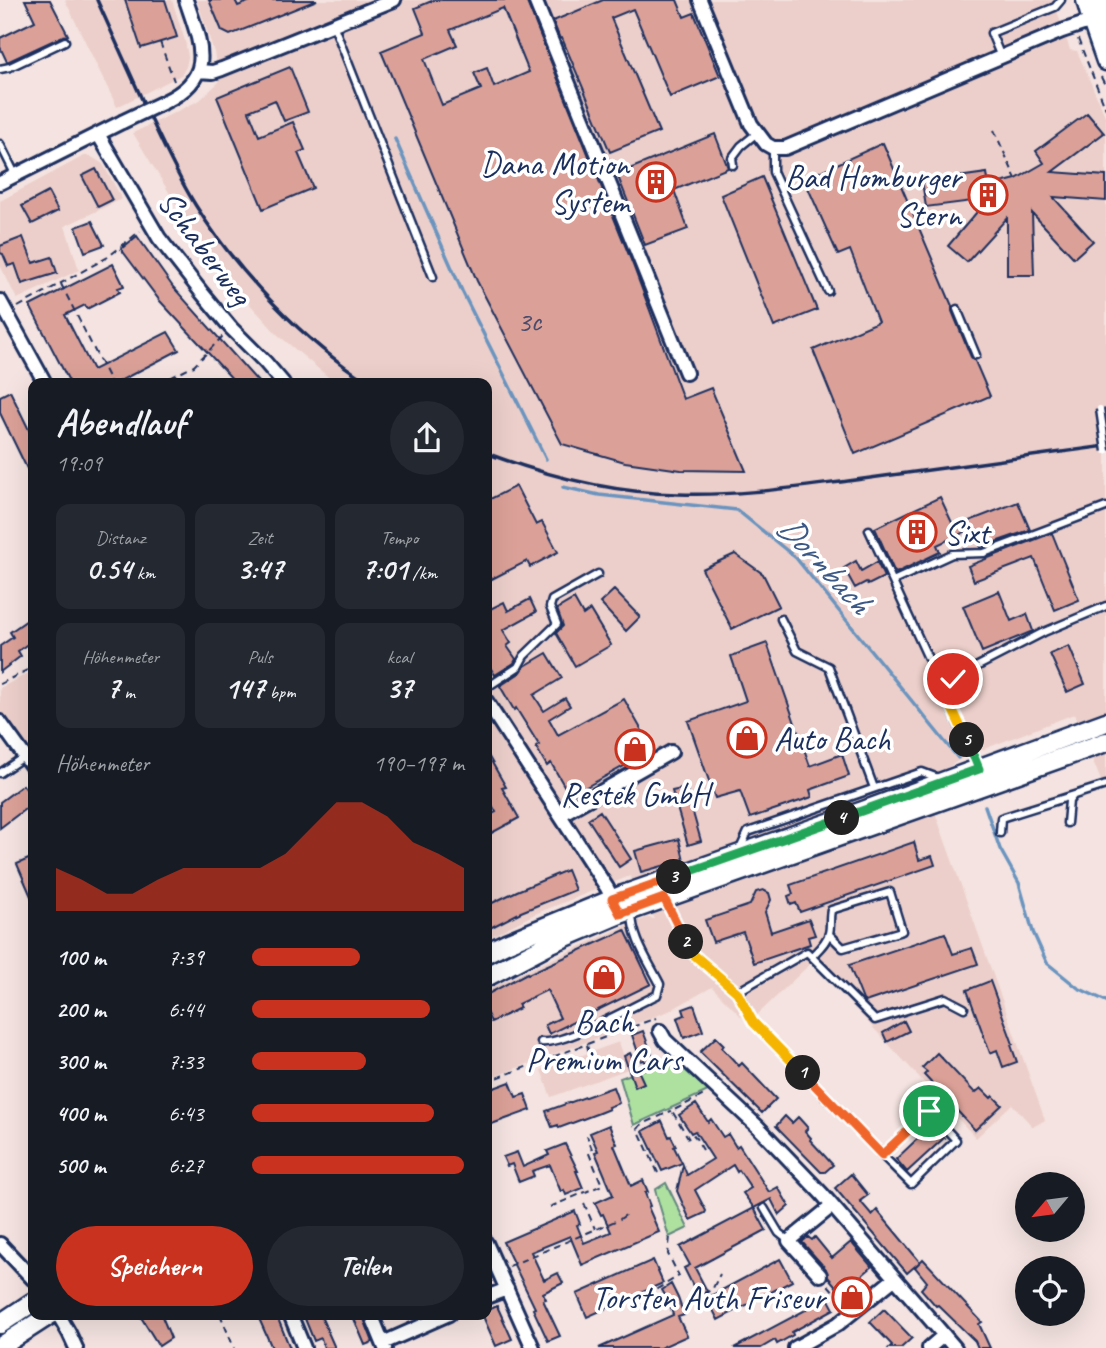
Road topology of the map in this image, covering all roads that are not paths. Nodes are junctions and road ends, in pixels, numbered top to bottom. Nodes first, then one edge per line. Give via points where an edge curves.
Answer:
1 (186, 0) edge
2 (394, 0) edge
3 (535, 0) edge
4 (700, 0) edge
5 (1061, 0) edge
6 (1086, 0) edge
7 (1101, 15) edge
8 (333, 24) junction
9 (65, 41) dead end
10 (1001, 57) junction
11 (1106, 61) edge
12 (0, 69) edge
13 (198, 71) junction
14 (757, 133) junction
15 (98, 134) junction
16 (0, 144) edge
17 (773, 148) junction
18 (733, 165) dead end
19 (6, 181) edge
20 (433, 277) dead end
21 (828, 291) dead end
22 (0, 301) edge
23 (957, 309) dead end
24 (0, 318) edge
25 (17, 334) junction
26 (976, 355) dead end
27 (686, 373) dead end
28 (42, 378) edge
29 (275, 378) edge
30 (1100, 409) dead end
31 (1106, 451) edge
32 (1106, 507) edge
33 (869, 530) dead end
34 (598, 574) dead end
35 (893, 581) junction
36 (1106, 606) edge
37 (781, 619) dead end
38 (492, 684) edge
39 (941, 685) junction
40 (492, 710) edge
41 (0, 722) edge
42 (1106, 722) edge
43 (1106, 742) edge
44 (671, 752) dead end
45 (25, 756) junction
46 (28, 760) edge
47 (979, 769) junction
48 (0, 773) edge
49 (947, 781) junction
50 (1106, 785) edge
51 (874, 789) junction
52 (1075, 795) junction
53 (560, 815) junction
54 (1067, 823) dead end
55 (1000, 833) dead end
56 (738, 855) junction
57 (664, 898) junction
58 (621, 908) junction
59 (829, 934) junction
60 (492, 950) edge
61 (812, 956) junction
62 (492, 974) edge
63 (737, 992) junction
64 (964, 1007) dead end
65 (660, 1031) road end
66 (541, 1042) dead end
67 (882, 1155) junction
68 (832, 1206) junction
69 (764, 1208) dead end
70 (789, 1241) junction
71 (0, 1244) edge
72 (492, 1256) edge
73 (28, 1274) edge
74 (820, 1275) road end
75 (894, 1279) junction
76 (507, 1289) junction
77 (492, 1295) edge
78 (28, 1305) edge
79 (42, 1320) edge
80 (61, 1320) edge
81 (292, 1320) edge
82 (374, 1320) edge
83 (436, 1320) edge
84 (0, 1324) edge
85 (944, 1335) junction
86 (384, 1345) edge
87 (0, 1347) edge
88 (76, 1348) edge
89 (304, 1348) edge
90 (533, 1348) edge
91 (795, 1348) edge
92 (929, 1348) edge
93 (954, 1348) edge

1 - 13 street via 199,44
2 - 8 street
3 - 27 street
4 - 14 street
5 - 10 lane via 1055,7 991,33
6 - 7 street
7 - 10 street
7 - 11 street
8 - 13 street via 214,72
8 - 20 lane
9 - 12 lane
10 - 17 street via 785,148
13 - 15 street, bridge via 179,95
14 - 17 street
14 - 18 lane via 741,146 732,158
15 - 19 street
15 - 29 street, Schaberweg via 149,224
16 - 19 lane
17 - 21 lane via 773,172
22 - 25 street
23 - 26 lane
24 - 25 street
25 - 28 street
30 - 31 lane, bridge
32 - 35 lane via 984,553 952,554
33 - 35 lane
34 - 38 lane via 552,600 557,624 517,667
35 - 39 lane
36 - 39 lane
37 - 51 lane via 797,651 829,667
39 - 47 lane
40 - 53 street
41 - 45 street
42 - 47 street
43 - 57 street
44 - 53 street
45 - 46 street
45 - 48 lane
47 - 49 street
49 - 51 lane via 922,772
49 - 56 street
50 - 52 lane
51 - 56 lane via 748,832
52 - 54 lane via 1069,801
52 - 55 lane via 1001,818
53 - 58 street
56 - 58 street
57 - 58 street
57 - 63 lane via 693,954
58 - 60 street
58 - 62 street
58 - 66 lane via 632,920 660,984 657,995 578,1032
59 - 59 lane via 831,910 890,892 902,931 843,948
59 - 61 lane
61 - 63 lane via 807,952
61 - 64 lane via 875,1020 945,998
63 - 67 lane via 753,1022
65 - 68 street
67 - 67 lane via 929,1111 957,1140 911,1184
68 - 70 street
68 - 75 street
69 - 70 lane
70 - 74 street
71 - 73 street
72 - 76 street
75 - 85 street
75 - 91 street via 851,1315
76 - 77 street
76 - 90 street
78 - 84 street
79 - 87 street
80 - 88 street
81 - 89 street
82 - 86 street
83 - 86 street
85 - 92 street
85 - 93 street

